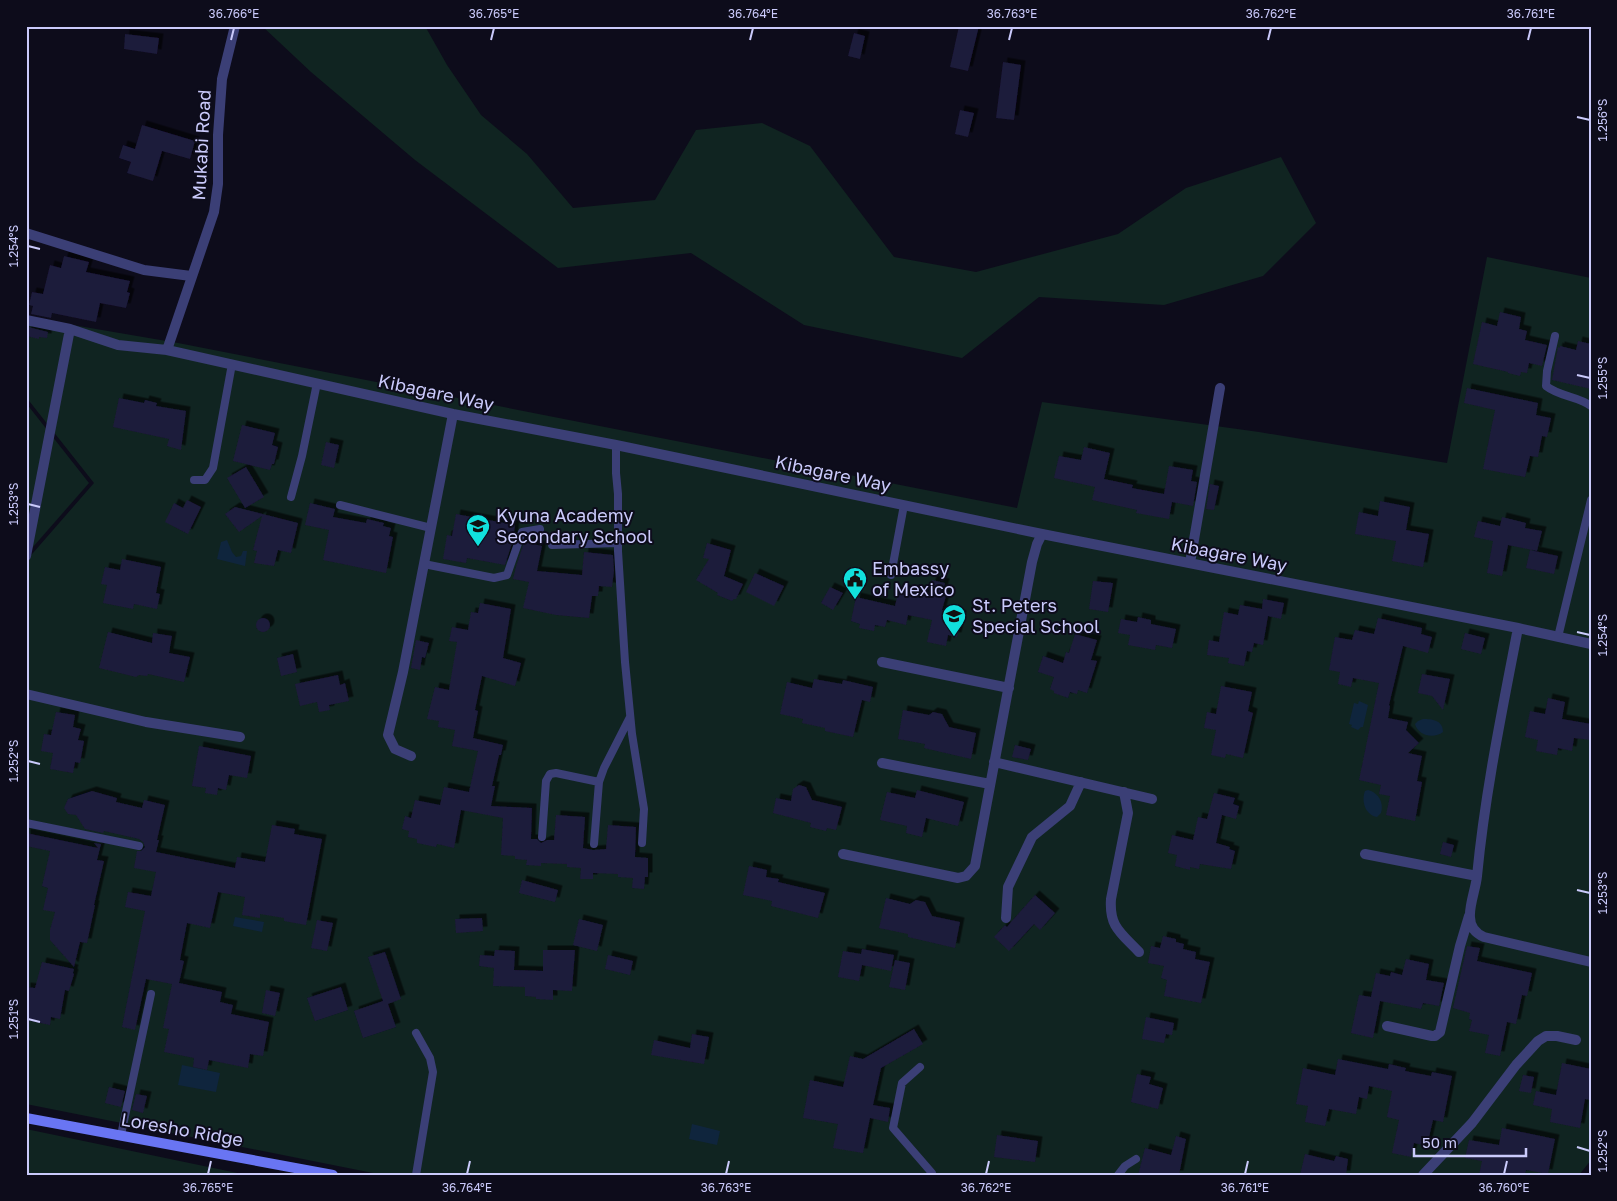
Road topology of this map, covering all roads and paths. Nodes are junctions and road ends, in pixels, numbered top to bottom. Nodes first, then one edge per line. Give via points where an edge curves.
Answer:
1 (235, 26) edge
2 (26, 233) edge
3 (191, 276) junction
4 (26, 320) edge
5 (70, 329) junction
6 (1555, 336) dead end
7 (167, 350) junction
8 (232, 364) junction
9 (316, 383) junction
10 (1220, 388) dead end
11 (1591, 406) edge
12 (453, 414) junction
13 (616, 445) junction
14 (194, 480) dead end
15 (291, 497) dead end
16 (1591, 500) edge
17 (340, 505) dead end
18 (904, 505) junction
19 (30, 519) edge
20 (431, 528) junction
21 (540, 529) dead end
22 (1042, 534) junction
23 (618, 543) junction
24 (552, 544) dead end
25 (26, 556) edge
26 (1190, 563) junction
27 (424, 564) junction
28 (891, 574) dead end
29 (1518, 628) junction
30 (1558, 637) junction
31 (1591, 644) edge
32 (882, 662) dead end
33 (1009, 688) junction
34 (26, 694) edge
35 (630, 716) junction
36 (240, 737) dead end
37 (411, 756) dead end
38 (994, 762) junction
39 (882, 763) dead end
40 (599, 782) junction
41 (1081, 782) junction
42 (990, 784) junction
43 (1124, 792) junction
44 (1152, 800) dead end
45 (26, 823) edge
46 (542, 837) dead end
47 (642, 843) dead end
48 (594, 844) dead end
49 (139, 846) dead end
50 (843, 854) dead end
51 (1365, 854) dead end
52 (1477, 876) junction
53 (1469, 916) junction
54 (1006, 918) dead end
55 (1138, 952) dead end
56 (1591, 962) edge
57 (151, 994) dead end
58 (1388, 1026) dead end
59 (416, 1033) dead end
60 (1576, 1040) dead end
61 (920, 1067) dead end
62 (26, 1118) edge
63 (121, 1135) junction
64 (1136, 1160) dead end
65 (333, 1175) edge
66 (416, 1175) edge
67 (931, 1175) edge
68 (1118, 1175) edge
69 (1423, 1175) edge

1 - 3 street, Mukabi Road via 222,79 214,212
2 - 3 street via 144,270
3 - 7 street, Mukabi Road
4 - 5 street, Kibagare Way
5 - 7 street, Kibagare Way via 118,345
5 - 19 street
6 - 11 lane via 1546,386
7 - 8 street, Kibagare Way
8 - 9 street, Kibagare Way
8 - 14 lane via 213,468 205,480
9 - 12 street, Kibagare Way
9 - 15 lane
10 - 26 street
12 - 13 street, Kibagare Way
12 - 20 street
13 - 18 street, Kibagare Way
13 - 23 lane
16 - 30 lane
17 - 20 lane
18 - 22 street, Kibagare Way
18 - 28 lane
19 - 25 street
20 - 27 street
21 - 27 lane via 522,532 507,575 494,578
22 - 26 street, Kibagare Way
22 - 33 street via 1032,562
23 - 24 lane
23 - 35 lane
26 - 29 street, Kibagare Way
27 - 37 street via 388,735 395,750
29 - 30 street, Kibagare Way
29 - 52 street via 1486,796
30 - 31 street, Kibagare Way
32 - 33 street
33 - 38 street
34 - 36 street via 146,722
35 - 40 lane
35 - 47 lane via 644,809
38 - 41 street
38 - 42 street
39 - 42 street
40 - 46 lane via 550,774 546,781
40 - 48 lane
41 - 43 street
41 - 54 street via 1070,806 1032,837 1008,887
42 - 50 street via 975,866 966,876 947,877
43 - 44 street
43 - 55 street via 1128,813 1110,912 1112,921
45 - 49 lane
51 - 52 street
52 - 53 street
53 - 56 street via 1474,930 1484,937
53 - 58 street via 1440,1032 1435,1036
57 - 63 lane
59 - 66 lane via 430,1058 433,1072
60 - 69 street via 1546,1036 1538,1041 1516,1064 1472,1123
61 - 67 lane via 902,1083 893,1128
62 - 63 main road, Loresho Ridge
63 - 65 main road, Loresho Ridge
64 - 68 lane

